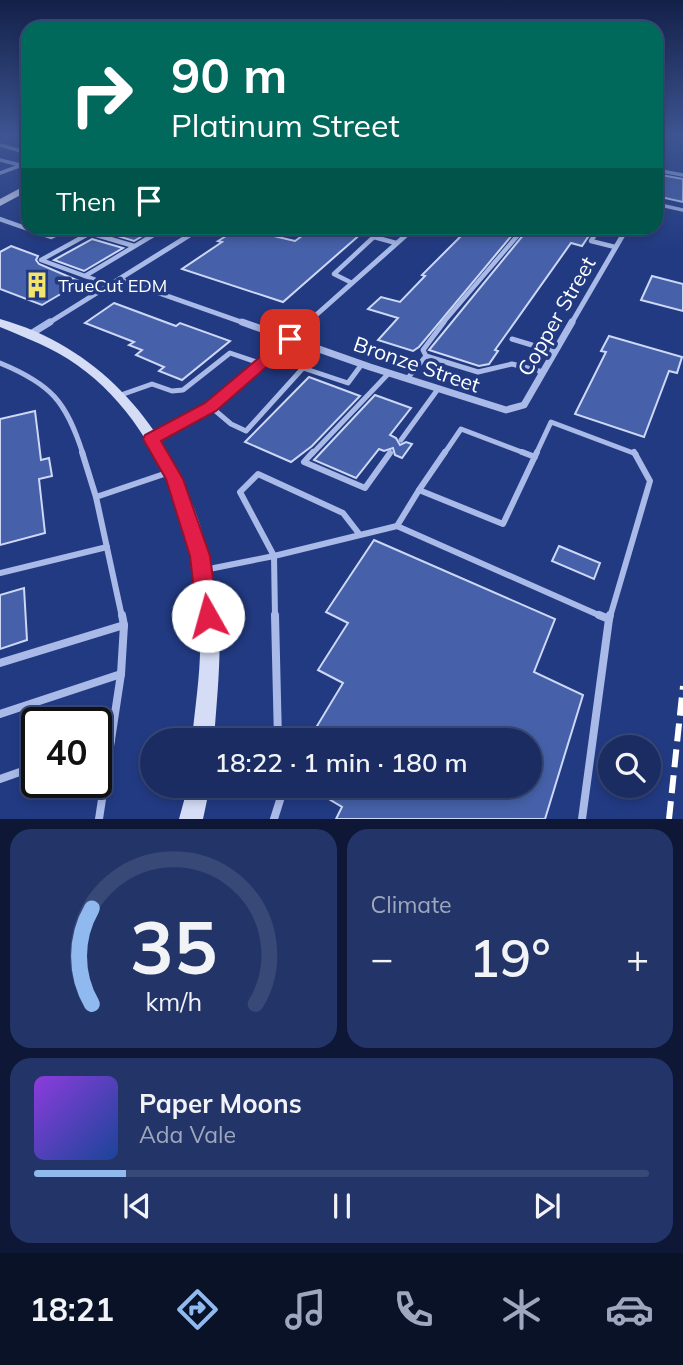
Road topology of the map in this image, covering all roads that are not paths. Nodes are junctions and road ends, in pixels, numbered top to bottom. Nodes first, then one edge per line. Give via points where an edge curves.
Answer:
1 (21, 184) edge
2 (21, 191) edge
3 (0, 193) edge
4 (21, 200) edge
5 (0, 203) edge
6 (663, 206) edge
7 (0, 210) edge
8 (683, 210) edge
9 (0, 219) edge
10 (21, 226) edge
11 (86, 235) edge
12 (97, 235) edge
13 (153, 235) edge
14 (190, 235) edge
15 (405, 235) edge
16 (518, 235) edge
17 (595, 235) edge
18 (622, 235) edge
19 (374, 237) joint
20 (396, 243) junction
21 (134, 246) junction
22 (615, 247) junction
23 (85, 276) junction
24 (119, 279) junction
25 (352, 283) junction
26 (110, 285) junction
27 (0, 323) edge
28 (29, 335) junction
29 (290, 339) junction
30 (512, 339) dead end
31 (555, 352) junction
32 (426, 356) junction
33 (0, 363) edge
34 (261, 364) junction
35 (362, 364) junction
36 (543, 372) junction
37 (389, 373) junction
38 (407, 379) junction
39 (439, 390) junction
40 (118, 396) junction
41 (211, 407) junction
42 (506, 410) joint
43 (151, 439) junction
44 (401, 440) dead end
45 (390, 453) dead end
46 (535, 457) junction
47 (170, 472) junction
48 (419, 490) junction
49 (96, 497) junction
50 (397, 526) junction
51 (360, 535) junction
52 (107, 547) junction
53 (274, 556) junction
54 (202, 570) junction
55 (0, 573) edge
56 (609, 619) junction
57 (124, 625) junction
58 (0, 663) edge
59 (121, 674) junction
60 (0, 713) edge
61 (203, 728) edge
62 (278, 728) edge
63 (112, 733) edge
64 (21, 772) edge
65 (0, 779) edge
66 (102, 798) edge
67 (196, 798) edge
68 (280, 798) edge
69 (99, 819) edge
70 (191, 819) edge
71 (274, 819) edge
72 (582, 819) edge

1 - 3 street
2 - 5 street
4 - 7 street
6 - 8 lane
9 - 10 lane
11 - 23 lane via 41,260
12 - 21 lane
13 - 21 lane
14 - 24 street
15 - 20 street
16 - 32 lane via 426,343
17 - 22 lane via 591,241
18 - 22 street, Copper Street
19 - 20 lane
19 - 25 lane via 334,274
20 - 25 street
21 - 23 lane
22 - 31 street, Copper Street
23 - 26 lane
24 - 26 street
24 - 29 street, Bronze Street
25 - 29 street
26 - 28 street
27 - 28 street
28 - 40 street via 81,362
29 - 34 street
29 - 35 street, Bronze Street
30 - 31 lane
31 - 36 street, Copper Street
32 - 36 lane via 478,372 512,365
32 - 38 lane
33 - 49 lane via 29,375 57,396 69,417
34 - 40 lane via 230,353 183,390 152,384
34 - 41 street
35 - 37 street, Bronze Street
35 - 41 lane via 348,383 303,368 246,431
36 - 42 street, Copper Street via 524,405
37 - 38 street, Bronze Street
37 - 45 lane via 304,462 365,488
38 - 39 street, Bronze Street
39 - 42 street, Bronze Street
39 - 44 lane
40 - 43 street
41 - 43 street
43 - 47 street
46 - 48 lane via 461,429
46 - 48 lane via 503,524
46 - 56 lane via 551,422 636,453 650,481
47 - 49 lane
47 - 54 street
48 - 50 lane
49 - 52 lane
50 - 51 lane
50 - 56 lane
51 - 53 lane
51 - 53 lane via 343,513 258,474 240,492
52 - 55 lane
52 - 57 lane
53 - 54 lane
53 - 62 lane
54 - 61 street via 210,639
56 - 72 lane
57 - 58 lane
57 - 59 lane
59 - 60 lane
59 - 63 lane
64 - 65 lane
66 - 69 lane
67 - 70 street
68 - 71 lane

